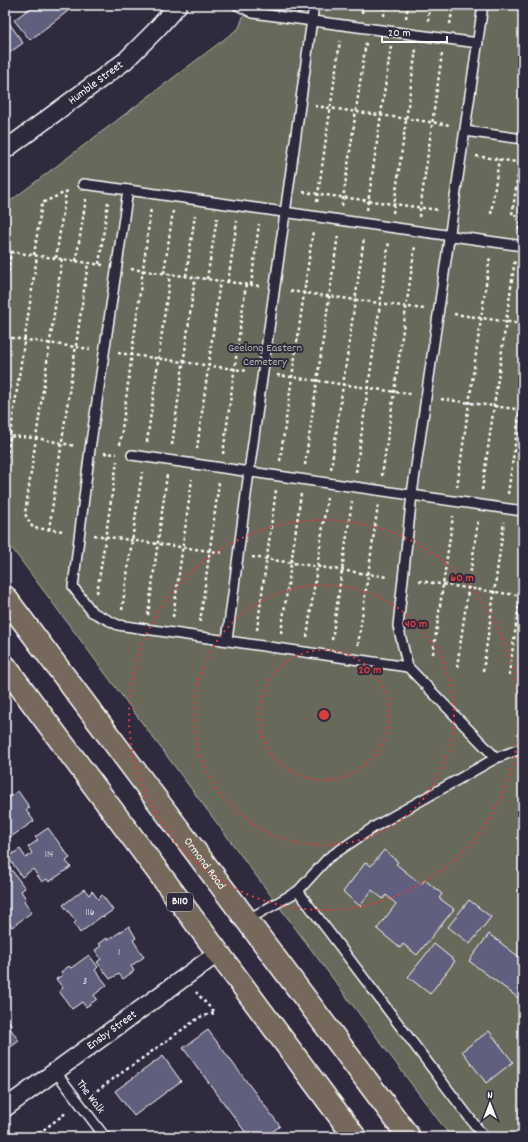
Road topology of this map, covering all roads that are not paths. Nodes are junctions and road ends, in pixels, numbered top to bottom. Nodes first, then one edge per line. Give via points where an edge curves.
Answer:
1 (178, 5) edge
2 (237, 5) edge
3 (314, 5) edge
4 (483, 5) edge
5 (312, 21) junction
6 (478, 42) junction
7 (465, 129) junction
8 (523, 139) edge
9 (5, 150) edge
10 (85, 184) road end
11 (128, 190) junction
12 (286, 213) junction
13 (449, 236) junction
14 (520, 246) edge
15 (132, 455) dead end
16 (249, 472) junction
17 (412, 494) junction
18 (523, 511) edge
19 (5, 597) edge
20 (227, 640) junction
21 (5, 666) edge
22 (408, 667) junction
23 (523, 748) edge
24 (496, 758) junction
25 (298, 891) junction
26 (246, 920) junction
27 (218, 953) junction
28 (56, 1072) junction
29 (5, 1108) edge
30 (403, 1135) edge
31 (105, 1137) edge
32 (355, 1137) edge
33 (484, 1137) edge

1 - 9 street, Humble Street via 125,61
2 - 5 lane via 252,12
3 - 5 lane
4 - 6 lane
5 - 6 lane
5 - 12 lane
6 - 7 lane
7 - 8 lane
7 - 13 lane
10 - 11 lane
11 - 12 lane
11 - 20 lane via 90,449 73,587 92,612 118,625
12 - 13 lane
12 - 16 lane
13 - 14 lane
13 - 17 lane
15 - 16 lane
16 - 17 lane
16 - 20 lane
17 - 18 lane
17 - 22 lane via 398,626
19 - 26 highway, Ormond Road
20 - 22 lane
21 - 27 highway, B110
22 - 24 lane
23 - 24 lane
24 - 25 lane via 374,827 328,858
25 - 26 lane
25 - 33 lane
26 - 30 highway, Ormond Road
27 - 28 street, Ensby Street
27 - 32 highway, B110
28 - 29 street, Ensby Street
28 - 31 lane, The Walk

